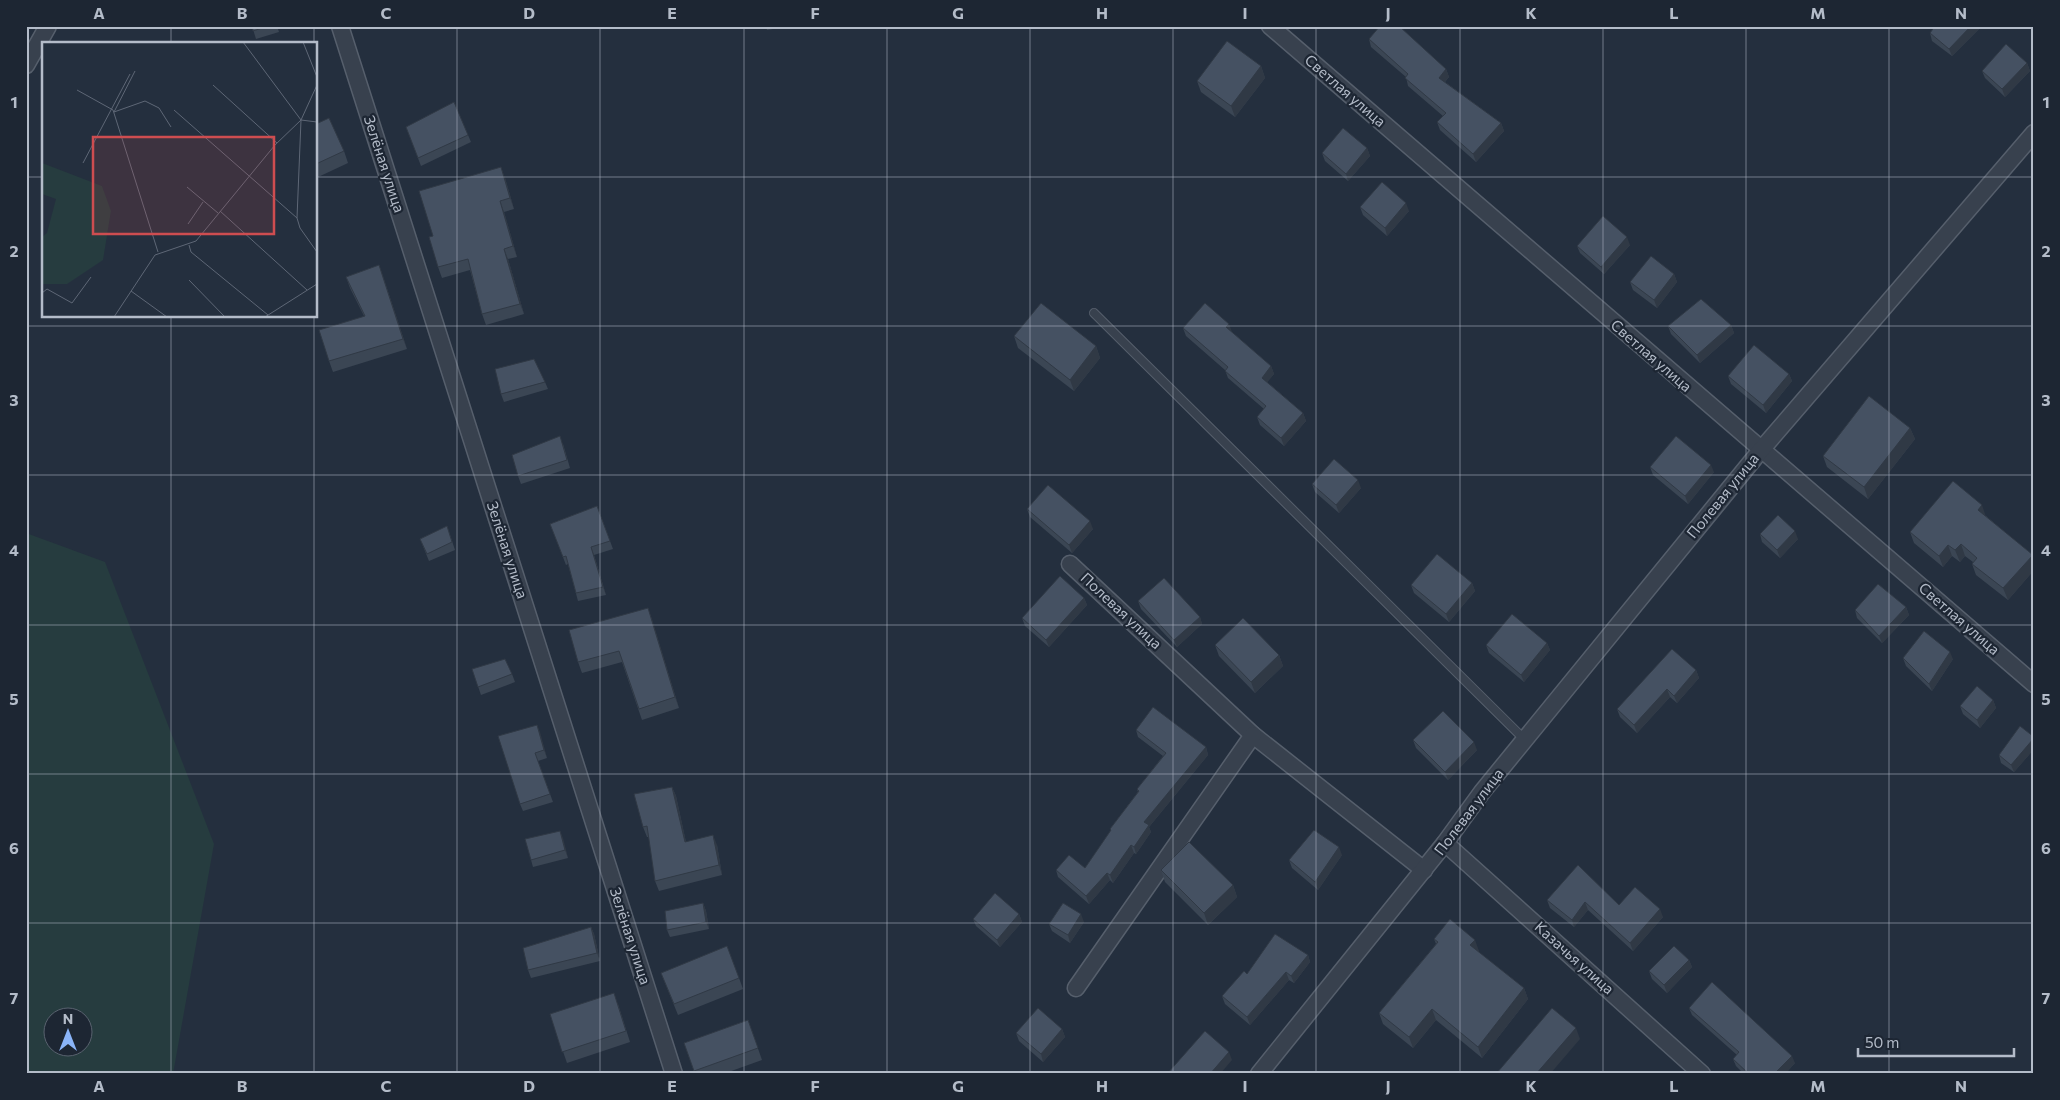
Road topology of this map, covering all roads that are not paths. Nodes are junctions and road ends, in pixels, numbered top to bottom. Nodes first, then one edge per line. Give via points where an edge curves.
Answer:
1 (48, 26) edge
2 (340, 26) edge
3 (1270, 26) edge
4 (26, 65) edge
5 (2034, 133) edge
6 (1094, 313) dead end
7 (1761, 450) junction
8 (1070, 564) dead end
9 (2034, 684) edge
10 (1253, 735) junction
11 (1525, 740) junction
12 (1445, 843) junction
13 (1424, 870) junction
14 (1076, 988) dead end
15 (674, 1074) edge
16 (1259, 1074) edge
17 (1702, 1074) edge

1 - 4 street
2 - 15 street, Зелёная улица
3 - 7 street, Светлая улица
5 - 7 street, Полевая улица
6 - 11 lane
7 - 9 street, Светлая улица
7 - 11 street, Полевая улица
8 - 10 street, Полевая улица
10 - 13 street, Полевая улица
10 - 14 street
11 - 12 street, Полевая улица
12 - 13 street, Полевая улица
12 - 17 street, Казачья улица
13 - 16 street, Полевая улица

